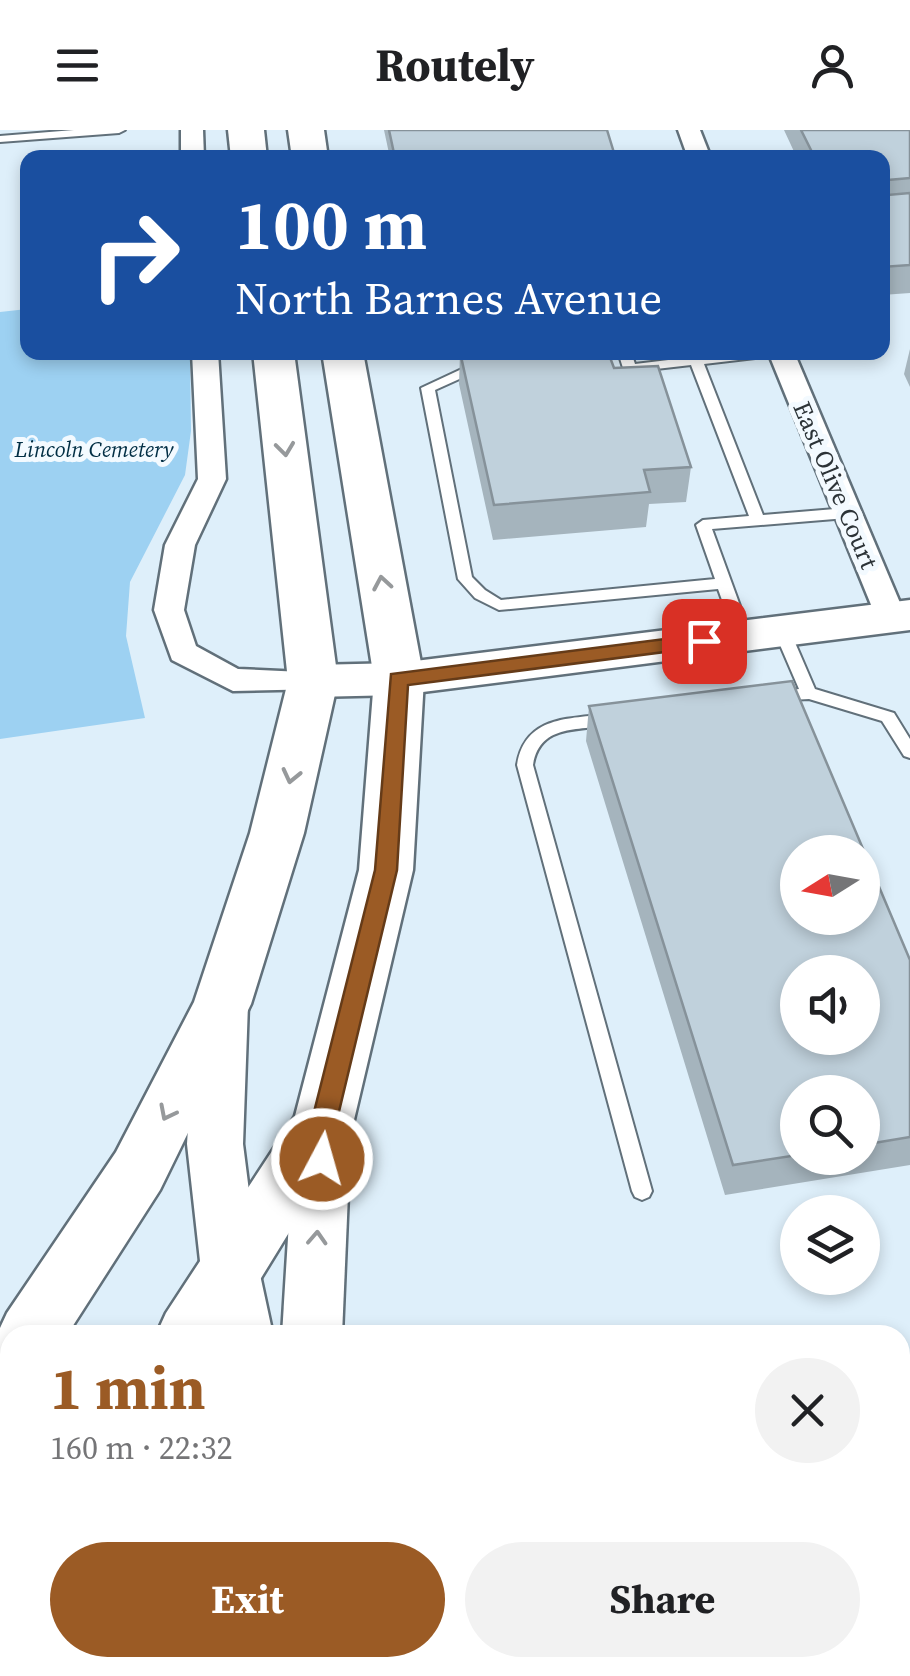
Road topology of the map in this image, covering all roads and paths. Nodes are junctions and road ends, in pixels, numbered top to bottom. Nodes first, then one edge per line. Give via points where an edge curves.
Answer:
1 (119, 130) edge
2 (0, 140) edge
3 (205, 360) edge
4 (274, 360) edge
5 (343, 360) edge
6 (627, 360) edge
7 (711, 360) edge
8 (784, 360) edge
9 (696, 362) junction
10 (490, 364) edge
11 (848, 513) junction
12 (758, 521) junction
13 (724, 583) junction
14 (900, 616) edge
15 (763, 633) junction
16 (398, 679) junction
17 (313, 681) junction
18 (809, 693) junction
19 (754, 700) edge
20 (624, 718) edge
21 (910, 752) edge
22 (222, 1004) junction
23 (324, 1124) junction
24 (642, 1191) dead end
25 (230, 1270) junction
26 (37, 1325) edge
27 (195, 1325) edge
28 (241, 1325) edge
29 (313, 1325) edge

1 - 2 lane
3 - 17 street via 212,479 180,545 169,610 183,652 233,680
4 -> 17 main road
16 -> 5 main road
6 - 9 lane via 630,368
7 - 9 lane
8 - 11 street, East Olive Court
9 - 12 lane
10 - 13 lane via 472,365 428,388 465,579 480,594 499,605
11 - 12 lane
11 - 14 street, East Olive Court
12 - 13 lane via 704,525
13 - 15 lane
14 - 15 street
15 - 16 street
15 - 18 lane
16 - 17 street
16 - 23 main road via 386,870
17 -> 22 main road via 277,833
18 - 19 lane
18 - 21 lane via 888,717
20 - 24 lane via 550,728 525,750 525,765
22 - 25 street via 215,1144
22 -> 26 main road via 138,1171
23 - 25 main road
29 -> 23 street
25 - 27 main road
25 - 28 street

